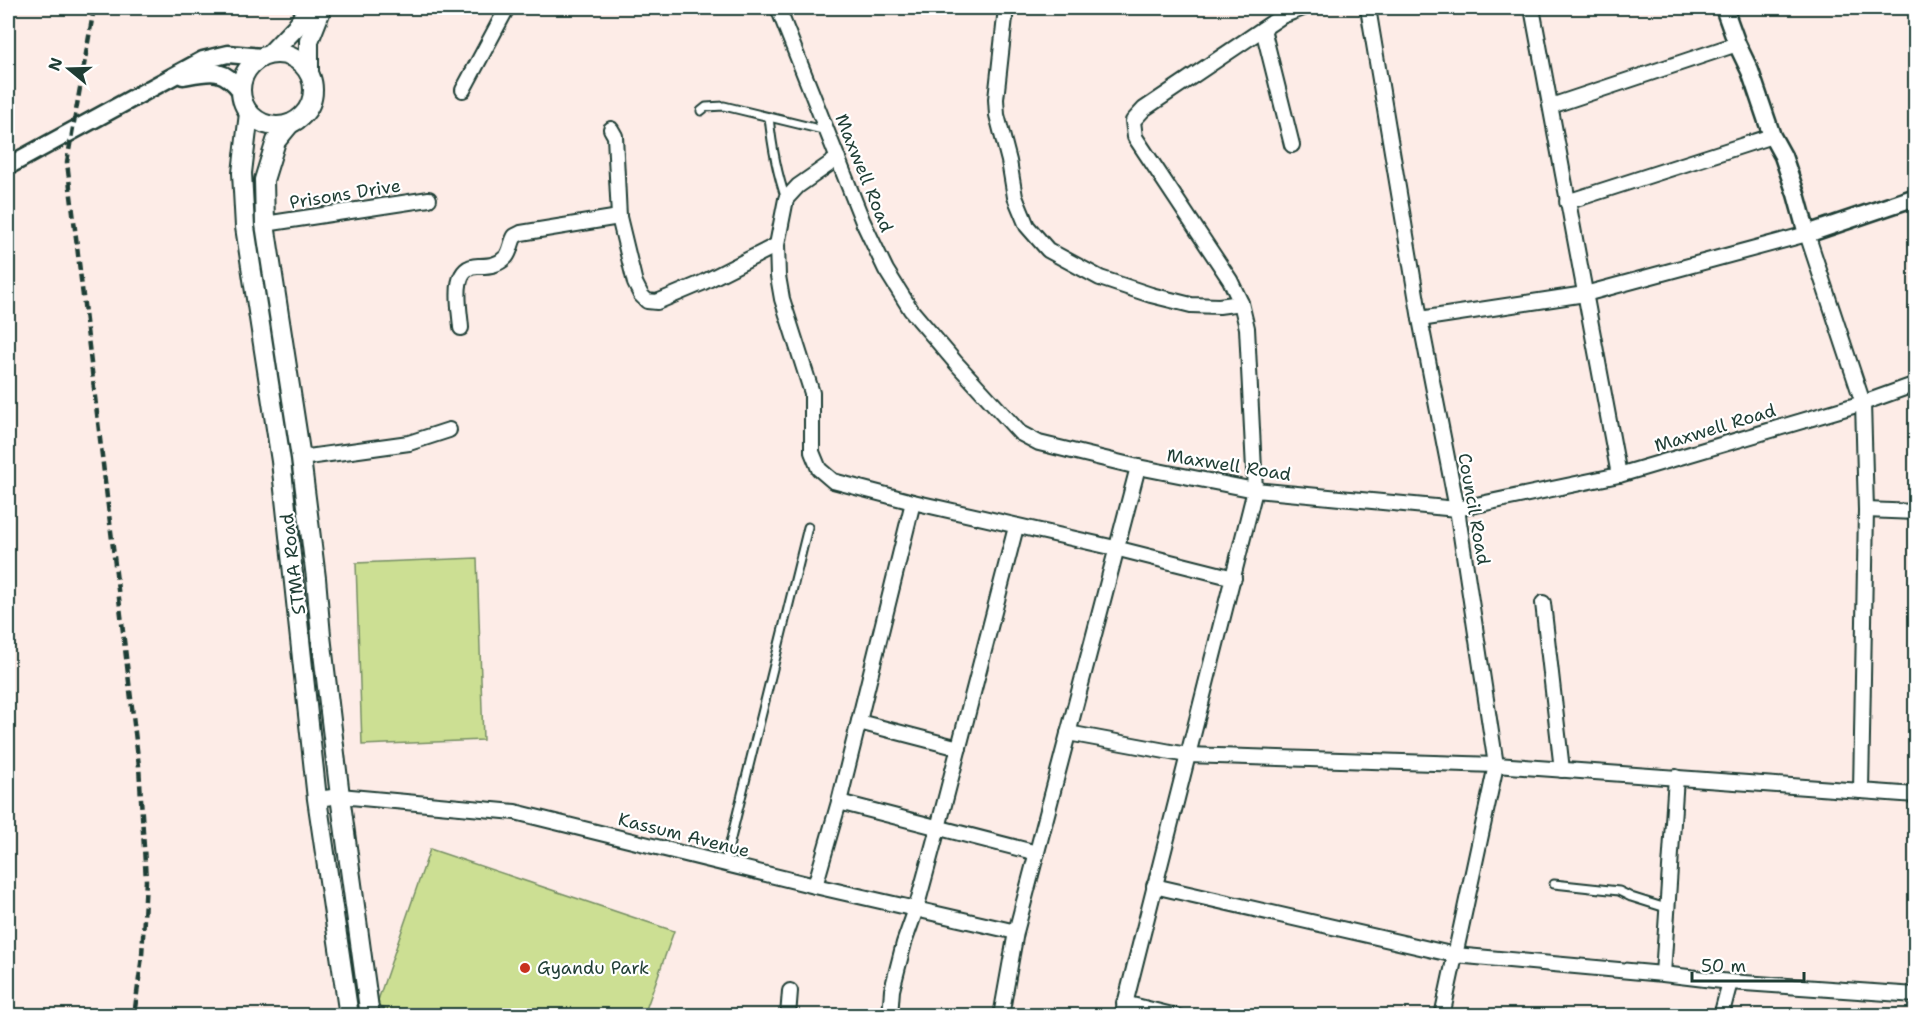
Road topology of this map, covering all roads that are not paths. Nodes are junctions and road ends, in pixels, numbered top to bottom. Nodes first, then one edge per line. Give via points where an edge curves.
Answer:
1 (309, 8) edge
2 (322, 8) edge
3 (507, 8) edge
4 (778, 8) edge
5 (1006, 8) edge
6 (1303, 8) edge
7 (1368, 8) edge
8 (1532, 8) edge
9 (1724, 8) edge
10 (1263, 29) junction
11 (1737, 44) junction
12 (266, 55) junction
13 (309, 72) junction
14 (168, 80) junction
15 (463, 90) dead end
16 (241, 91) junction
17 (1551, 106) junction
18 (702, 111) dead end
19 (249, 112) junction
20 (769, 117) junction
21 (290, 124) junction
22 (611, 129) dead end
23 (828, 131) junction
24 (1772, 136) junction
25 (1292, 145) dead end
26 (838, 158) junction
27 (8, 166) edge
28 (1916, 197) edge
29 (429, 199) dead end
30 (786, 199) junction
31 (1567, 202) junction
32 (619, 217) junction
33 (265, 224) junction
34 (1807, 234) junction
35 (777, 245) junction
36 (1585, 294) junction
37 (1241, 303) junction
38 (1420, 319) junction
39 (461, 328) dead end
40 (1916, 384) edge
41 (1863, 403) junction
42 (449, 430) dead end
43 (301, 458) junction
44 (1138, 467) junction
45 (1619, 475) junction
46 (1255, 490) junction
47 (913, 502) junction
48 (1457, 509) junction
49 (1866, 510) junction
50 (1916, 512) edge
51 (1016, 526) junction
52 (808, 527) dead end
53 (1115, 548) junction
54 (1234, 578) junction
55 (1543, 603) dead end
56 (859, 722) junction
57 (1068, 733) junction
58 (959, 748) junction
59 (1187, 755) junction
60 (1496, 765) junction
61 (1562, 770) junction
62 (1676, 777) junction
63 (1861, 791) junction
64 (1916, 795) edge
65 (340, 796) junction
66 (317, 799) junction
67 (839, 802) junction
68 (938, 828) junction
69 (1037, 853) junction
70 (725, 864) junction
71 (1554, 884) dead end
72 (815, 886) junction
73 (1154, 886) junction
74 (1666, 908) junction
75 (916, 909) junction
76 (1016, 932) junction
77 (1455, 955) junction
78 (1663, 974) junction
79 (1730, 982) junction
80 (790, 991) dead end
81 (1916, 995) edge
82 (1123, 1009) edge
83 (349, 1016) edge
84 (370, 1016) edge
85 (788, 1016) edge
86 (890, 1016) edge
87 (1001, 1016) edge
88 (1176, 1016) edge
89 (1442, 1016) edge
90 (1721, 1016) edge

1 - 12 main road via 296,27
2 - 13 main road via 309,41
3 - 15 street
4 - 23 street, Maxwell Road
5 - 37 street via 997,115 1010,160 1015,197 1027,226 1048,250 1100,278 1191,305
6 - 10 street
7 - 38 street, Council Road
8 - 17 street
9 - 11 street
10 - 25 street
10 - 37 street via 1144,109 1133,121 1135,137 1230,280
11 - 17 street
11 - 24 street
12 - 13 main road via 285,54 299,60
12 - 14 street via 228,54 203,60
12 - 16 main road via 250,65
13 - 21 main road via 314,87 311,102 303,115
14 - 16 street via 217,72 230,77
14 - 27 street
16 - 19 main road
17 - 31 street
18 - 20 lane via 706,107 724,106
19 - 21 main road via 261,122 275,126
19 - 66 main road, STMA Road via 242,173 244,216 281,461
20 - 23 lane
20 - 30 lane via 772,153
21 - 33 main road, STMA Road via 276,141 264,180
22 - 32 street via 615,136
23 - 26 street, Maxwell Road
24 - 31 street
24 - 34 street via 1783,156
26 - 30 street
26 - 44 street, Maxwell Road via 886,270 912,310 1006,419 1020,433 1039,443
28 - 34 street
29 - 33 street, Prisons Drive
30 - 35 street
31 - 36 street
32 - 35 street via 635,283 647,301 657,302
32 - 39 street via 521,233 515,236 507,257 501,261 489,267 467,268 459,285
33 - 43 main road, STMA Road
34 - 36 street
34 - 41 street
35 - 47 street via 782,299 812,393 812,452 819,469 833,481
36 - 38 street
36 - 45 street
37 - 46 street via 1247,328
38 - 48 street, Council Road
40 - 41 street, Maxwell Road
41 - 45 street, Maxwell Road
41 - 49 street
42 - 43 street via 409,443
43 - 65 main road, STMA Road
44 - 46 street, Maxwell Road
44 - 53 street
45 - 48 street, Maxwell Road
46 - 48 street, Maxwell Road
46 - 54 street
47 - 51 street
47 - 56 street
48 - 60 street, Council Road
49 - 50 street
49 - 63 street
51 - 53 street
51 - 58 street
52 - 70 lane
53 - 54 street
53 - 57 street
54 - 59 street
55 - 61 street
56 - 58 street
56 - 67 street
57 - 59 street
57 - 69 street
58 - 68 street
59 - 60 street
59 - 73 street
60 - 61 street
60 - 77 street, Council Road
61 - 62 street
62 - 63 street
62 - 74 street
63 - 64 street
65 - 66 street, Kassum Avenue
65 - 70 street, Kassum Avenue via 515,812
65 - 84 main road, STMA Road
66 - 83 main road, STMA Road
67 - 68 street
67 - 72 street
68 - 69 street
68 - 75 street
69 - 76 street
70 - 72 street, Kassum Avenue
71 - 74 lane via 1619,891
72 - 75 street, Kassum Avenue
73 - 77 street
73 - 82 street
74 - 78 street
75 - 76 street, Kassum Avenue
75 - 86 street via 892,990
76 - 87 street
77 - 78 street
77 - 89 street, Council Road
78 - 79 street
79 - 81 street
79 - 90 street
80 - 85 street
82 - 88 street

